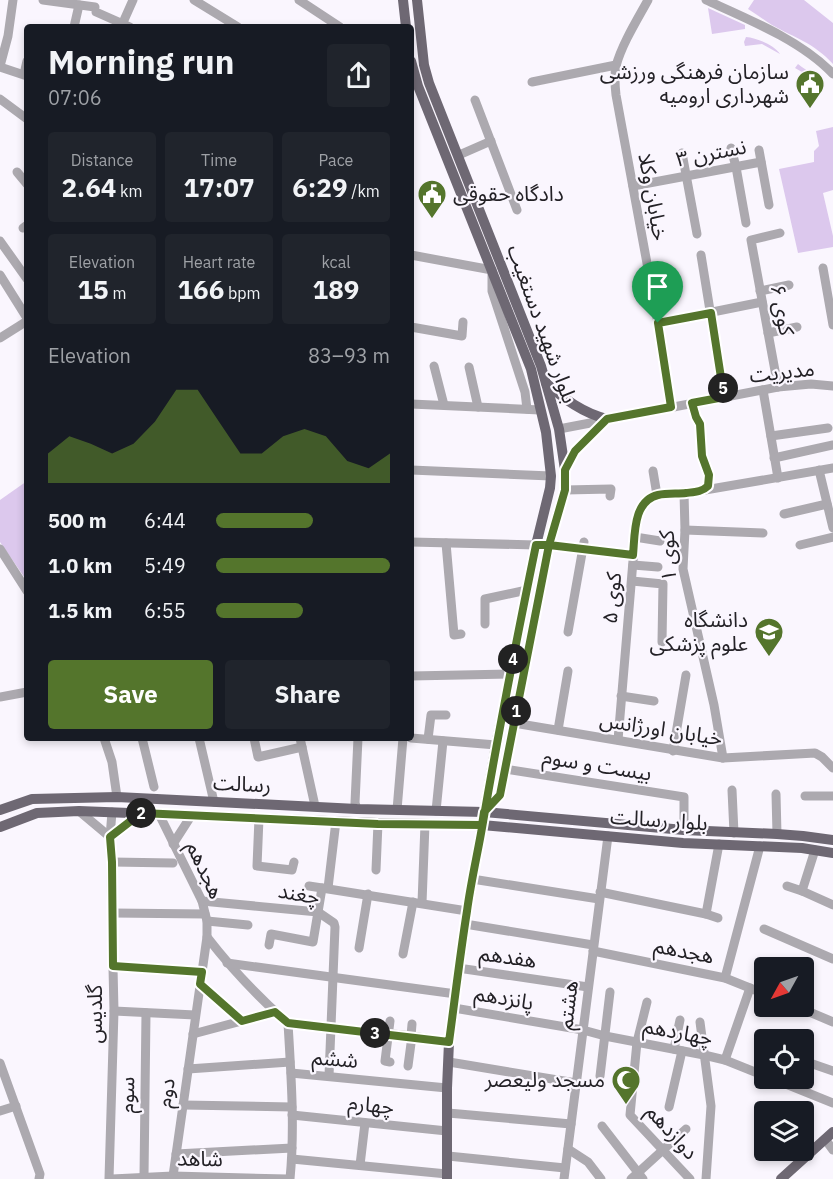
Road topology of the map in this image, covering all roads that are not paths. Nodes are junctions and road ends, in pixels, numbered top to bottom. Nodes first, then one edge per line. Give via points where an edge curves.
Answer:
1 (13, 0) edge
2 (44, 0) edge
3 (133, 0) edge
4 (194, 0) edge
5 (215, 0) edge
6 (299, 0) edge
7 (403, 0) edge
8 (417, 0) edge
9 (648, 0) edge
10 (706, 0) edge
11 (79, 5) junction
12 (209, 9) junction
13 (75, 24) edge
14 (121, 24) edge
15 (125, 24) edge
16 (233, 24) edge
17 (335, 24) edge
18 (406, 24) edge
19 (616, 65) junction
20 (0, 66) edge
21 (24, 74) edge
22 (833, 74) edge
23 (414, 77) edge
24 (532, 82) dead end
25 (0, 99) edge
26 (475, 100) dead end
27 (24, 117) edge
28 (491, 141) junction
29 (731, 148) dead end
30 (759, 150) dead end
31 (682, 153) dead end
32 (459, 155) junction
33 (761, 162) junction
34 (736, 167) junction
35 (17, 172) dead end
36 (687, 176) junction
37 (24, 180) edge
38 (633, 186) junction
39 (769, 205) dead end
40 (517, 210) dead end
41 (746, 223) dead end
42 (780, 233) dead end
43 (697, 234) dead end
44 (0, 241) edge
45 (701, 255) dead end
46 (414, 256) edge
47 (822, 268) dead end
48 (492, 270) junction
49 (0, 275) edge
50 (24, 275) edge
51 (789, 285) dead end
52 (760, 291) junction
53 (762, 302) junction
54 (711, 313) junction
55 (24, 315) edge
56 (24, 322) edge
57 (462, 322) dead end
58 (658, 323) junction
59 (833, 325) edge
60 (797, 327) dead end
61 (414, 328) edge
62 (768, 333) junction
63 (0, 338) edge
64 (434, 366) dead end
65 (470, 367) dead end
66 (546, 382) junction
67 (833, 386) edge
68 (778, 387) junction
69 (763, 390) junction
70 (724, 397) junction
71 (692, 403) junction
72 (414, 404) edge
73 (444, 405) junction
74 (478, 407) junction
75 (671, 407) junction
76 (527, 409) junction
77 (540, 410) junction
78 (607, 419) junction
79 (828, 428) dead end
80 (559, 429) junction
81 (546, 432) junction
82 (771, 436) junction
83 (833, 445) edge
84 (774, 458) junction
85 (833, 468) edge
86 (414, 470) edge
87 (565, 470) junction
88 (819, 470) junction
89 (653, 471) dead end
90 (551, 476) junction
91 (778, 478) junction
92 (565, 490) junction
93 (705, 490) junction
94 (684, 493) junction
95 (657, 495) junction
96 (610, 496) dead end
97 (827, 504) junction
98 (784, 514) dead end
99 (833, 528) edge
100 (685, 530) junction
101 (763, 533) dead end
102 (635, 537) junction
103 (833, 537) edge
104 (660, 541) dead end
105 (414, 542) edge
106 (446, 543) junction
107 (536, 545) junction
108 (549, 545) junction
109 (583, 545) junction
110 (800, 545) dead end
111 (0, 549) edge
112 (633, 555) junction
113 (633, 565) junction
114 (658, 567) dead end
115 (632, 581) junction
116 (24, 586) edge
117 (527, 590) junction
118 (485, 624) dead end
119 (568, 632) dead end
120 (461, 634) dead end
121 (662, 642) dead end
122 (568, 671) dead end
123 (510, 674) junction
124 (686, 675) dead end
125 (414, 676) edge
126 (24, 693) edge
127 (621, 696) junction
128 (0, 697) edge
129 (654, 701) dead end
130 (446, 716) dead end
131 (514, 723) junction
132 (558, 730) junction
133 (414, 738) edge
134 (428, 739) junction
135 (618, 740) junction
136 (105, 741) edge
137 (143, 741) edge
138 (200, 741) edge
139 (255, 741) edge
140 (358, 741) edge
141 (403, 741) edge
142 (443, 741) junction
143 (301, 742) edge
144 (496, 745) junction
145 (673, 751) junction
146 (723, 758) junction
147 (833, 768) edge
148 (505, 769) junction
149 (154, 787) dead end
150 (732, 790) dead end
151 (776, 794) dead end
152 (805, 796) dead end
153 (833, 796) edge
154 (117, 797) junction
155 (32, 799) junction
156 (214, 802) junction
157 (315, 807) junction
158 (357, 808) junction
159 (1, 809) edge
160 (397, 810) junction
161 (79, 811) junction
162 (436, 811) junction
163 (484, 812) junction
164 (37, 813) junction
165 (112, 813) junction
166 (141, 813) junction
167 (159, 814) junction
168 (191, 816) junction
169 (259, 818) junction
170 (336, 821) junction
171 (357, 822) junction
172 (378, 824) junction
173 (425, 824) junction
174 (482, 825) junction
175 (0, 827) edge
176 (684, 831) junction
177 (734, 832) junction
178 (777, 834) junction
179 (608, 836) junction
180 (803, 836) junction
181 (110, 837) junction
182 (833, 840) edge
183 (683, 843) junction
184 (173, 844) junction
185 (719, 844) junction
186 (760, 846) junction
187 (802, 848) junction
188 (815, 850) junction
189 (833, 853) edge
190 (112, 862) junction
191 (294, 862) dead end
192 (173, 863) dead end
193 (376, 870) dead end
194 (472, 879) junction
195 (309, 886) dead end
196 (787, 886) dead end
197 (325, 888) junction
198 (802, 891) junction
199 (368, 894) junction
200 (600, 896) junction
201 (202, 901) junction
202 (417, 902) junction
203 (833, 905) edge
204 (467, 911) junction
205 (318, 912) junction
206 (113, 913) junction
207 (706, 914) junction
208 (206, 918) junction
209 (718, 918) dead end
210 (465, 924) junction
211 (248, 926) dead end
212 (764, 929) dead end
213 (207, 937) junction
214 (269, 945) dead end
215 (359, 948) dead end
216 (593, 948) junction
217 (403, 954) dead end
218 (833, 959) edge
219 (227, 963) junction
220 (113, 966) junction
221 (458, 968) junction
222 (202, 972) junction
223 (334, 977) junction
224 (725, 978) junction
225 (200, 984) junction
226 (588, 987) junction
227 (750, 988) junction
228 (754, 990) edge
229 (610, 992) dead end
230 (456, 994) junction
231 (647, 1002) dead end
232 (454, 1008) junction
233 (114, 1011) junction
234 (275, 1012) junction
235 (146, 1013) junction
236 (814, 1014) edge
237 (195, 1015) junction
238 (680, 1020) dead end
239 (242, 1021) junction
240 (390, 1022) dead end
241 (700, 1022) dead end
242 (833, 1022) edge
243 (288, 1023) junction
244 (412, 1024) dead end
245 (331, 1028) junction
246 (583, 1030) junction
247 (193, 1034) junction
248 (388, 1034) junction
249 (411, 1036) junction
250 (605, 1036) junction
251 (449, 1042) junction
252 (637, 1042) junction
253 (678, 1050) junction
254 (704, 1054) junction
255 (725, 1060) junction
256 (290, 1062) junction
257 (390, 1062) dead end
258 (448, 1062) junction
259 (814, 1064) edge
260 (408, 1065) dead end
261 (1, 1069) edge
262 (188, 1069) junction
263 (833, 1071) edge
264 (754, 1072) edge
265 (291, 1073) junction
266 (330, 1076) junction
267 (600, 1076) dead end
268 (576, 1083) junction
269 (447, 1088) junction
270 (798, 1089) edge
271 (833, 1103) edge
272 (183, 1105) junction
273 (15, 1106) junction
274 (669, 1107) dead end
275 (292, 1111) junction
276 (0, 1112) edge
277 (448, 1113) junction
278 (365, 1122) junction
279 (571, 1124) junction
280 (602, 1126) dead end
281 (686, 1129) dead end
282 (447, 1131) junction
283 (829, 1136) edge
284 (568, 1149) junction
285 (663, 1150) junction
286 (833, 1150) edge
287 (176, 1154) junction
288 (292, 1154) junction
289 (448, 1156) junction
290 (360, 1165) junction
291 (565, 1168) junction
292 (173, 1176) junction
293 (144, 1177) junction
294 (447, 1177) edge
295 (637, 1177) edge
296 (785, 1177) edge
297 (39, 1179) edge
298 (110, 1179) edge
299 (289, 1179) edge
300 (564, 1179) edge
301 (602, 1179) edge
302 (690, 1179) edge
303 (706, 1179) edge

1 - 20 street
2 - 11 street
3 - 15 street
4 - 12 street
5 - 12 street
6 - 17 street
7 - 18 main road
8 - 32 main road, بلوار شهید دستغیب via 429,83
9 - 19 street, خیابان وکلا
10 - 22 street via 802,48
11 - 13 street
11 - 14 street via 96,9
12 - 16 street
19 - 24 street
19 - 38 street, خیابان وکلا via 616,96
20 - 21 street
23 - 48 main road, بلوار شهید دستغیب
25 - 27 street
26 - 28 street
28 - 32 street
28 - 40 street
29 - 34 street
30 - 33 street
31 - 36 street
32 - 66 main road, بلوار شهید دستغیب
33 - 34 street, نسترن ۳
33 - 39 street
34 - 36 street, نسترن ۳
34 - 41 street
35 - 37 street
36 - 38 street, نسترن ۳
36 - 43 street
38 - 58 street, خیابان وکلا
42 - 52 street, کوی ۶ via 751,240
44 - 50 street
45 - 54 street
46 - 48 street
47 - 59 street
48 - 76 street via 492,291
48 - 77 main road, بلوار شهید دستغیب via 531,369
49 - 55 street
51 - 52 street
52 - 53 street, کوی ۶
53 - 54 street
53 - 62 street, کوی ۶
54 - 58 street
54 - 70 street
56 - 63 street
57 - 61 street via 462,336
58 - 75 street, خیابان وکلا
60 - 62 street
62 - 68 street, کوی ۶
64 - 73 street
65 - 74 street
66 - 78 main road via 578,408
66 - 80 main road, بلوار شهید دستغیب
67 - 68 street, مدیریت
68 - 69 street, مدیریت
69 - 70 street, مدیریت
69 - 82 street
70 - 71 street, مدیریت
71 - 75 street, مدیریت
71 - 93 street via 709,475
72 - 73 street
73 - 74 street
74 - 76 street
75 - 78 street, مدیریت
76 - 77 street
77 - 81 main road, بلوار شهید دستغیب
78 - 80 street, مدیریت
78 - 87 main road via 575,451
79 - 82 street
80 - 81 main road
80 - 87 main road, بلوار شهید دستغیب
81 - 90 main road, بلوار شهید دستغیب
82 - 84 street
83 - 84 street
84 - 91 street
85 - 88 street
86 - 90 street
87 - 92 main road, بلوار شهید دستغیب
88 - 91 street
88 - 97 street
89 - 95 street
90 - 107 main road, بلوار شهید دستغیب
91 - 93 street
92 - 96 street via 610,489
92 - 108 main road, بلوار شهید دستغیب
93 - 94 street
94 - 95 street
94 - 100 street, کوی ۱
95 - 102 street, کوی ۵ via 639,512
97 - 98 street
97 - 99 street
100 - 101 street
100 - 146 street, کوی ۱ via 683,569
102 - 104 street
102 - 112 street, کوی ۵
103 - 110 street
105 - 106 street
106 - 107 street
106 - 120 street via 454,635
107 - 108 main road
107 - 117 main road, بلوار شهید دستغیب
108 - 109 street
108 - 131 main road, بلوار شهید دستغیب
109 - 112 street
109 - 119 street
111 - 116 street
112 - 113 street, کوی ۵
113 - 114 street
113 - 115 street, کوی ۵
115 - 121 street via 663,584
115 - 127 street, کوی ۵
117 - 118 street via 485,599
117 - 123 main road, بلوار شهید دستغیب
122 - 132 street
123 - 125 street
123 - 144 main road, بلوار شهید دستغیب
124 - 145 street
126 - 128 street
127 - 129 street
127 - 135 street, کوی ۵
130 - 134 street via 431,715
131 - 132 street, خیابان اورژانس
131 - 148 main road, بلوار شهید دستغیب
132 - 135 street, خیابان اورژانس
133 - 134 street
134 - 142 street
135 - 145 street, خیابان اورژانس
136 - 154 street
137 - 149 street
138 - 156 street
139 - 143 street via 258,757
140 - 158 street
141 - 160 street
142 - 144 street
142 - 162 street
143 - 157 street
144 - 163 main road, بلوار شهید دستغیب
145 - 146 street, خیابان اورژانس
146 - 147 street, خیابان اورژانس via 815,753
148 - 163 main road, بلوار شهید دستغیب via 500,795
148 - 176 street, بیست و سوم via 684,797
150 - 177 street
151 - 178 street
152 - 153 street
154 - 155 main road, رسالت
154 - 156 main road, رسالت
155 - 159 main road, رسالت
155 - 164 main road
156 - 157 main road, رسالت
157 - 158 main road, رسالت
158 - 160 main road, رسالت
158 - 171 main road
160 - 162 main road, رسالت
161 - 164 main road, رسالت
161 - 165 main road, رسالت
161 - 181 street
162 - 163 main road, رسالت
163 - 174 main road
163 - 176 main road, بلوار رسالت
164 - 175 main road, رسالت
165 - 166 main road, رسالت
165 - 181 street, گلدیس
166 - 167 main road, رسالت
166 - 181 street
167 - 168 main road, رسالت
167 - 184 street, هجدهم
168 - 169 main road, رسالت
168 - 184 street
169 - 170 main road, رسالت
169 - 191 street via 257,866 292,870
170 - 171 main road, رسالت
170 - 197 street
171 - 172 main road, رسالت
172 - 173 main road, رسالت
172 - 193 street
173 - 174 main road, رسالت
173 - 202 street
174 - 179 main road, بلوار رسالت
174 - 194 main road
176 - 177 main road, بلوار رسالت
176 - 183 main road
177 - 178 main road, بلوار رسالت
178 - 180 main road, بلوار رسالت
179 - 183 main road, بلوار رسالت
179 - 200 street, هشتم
180 - 182 main road, بلوار رسالت
180 - 187 main road
181 - 190 street, گلدیس
183 - 185 main road, بلوار رسالت
184 - 201 street, هجدهم
185 - 186 main road, بلوار رسالت
185 - 207 street
186 - 187 main road, بلوار رسالت
186 - 224 street
187 - 188 main road, بلوار رسالت
188 - 189 main road, بلوار رسالت
188 - 198 street
190 - 192 street
190 - 206 street, گلدیس
194 - 200 street
194 - 204 main road
195 - 197 street
196 - 198 street
197 - 199 street
197 - 205 street
198 - 203 street
199 - 202 street
199 - 215 street
200 - 207 street
200 - 216 street, هشتم
201 - 205 street, چغند
201 - 208 street, هجدهم
202 - 204 street
202 - 217 street
204 - 210 main road
205 - 214 street via 313,942 271,934
205 - 223 street, چغند via 335,927
206 - 208 street
206 - 220 street, گلدیس
207 - 209 street
208 - 211 street
208 - 213 street, هجدهم
210 - 216 street, هجدهم
210 - 221 main road
212 - 218 street
213 - 219 street
213 - 222 street, هجدهم
216 - 224 street, هجدهم
216 - 226 street, هشتم
219 - 223 street
219 - 234 street
220 - 222 street
220 - 233 street, گلدیس
221 - 226 street, هفدهم
221 - 230 main road
222 - 225 street, هجدهم
223 - 230 street
223 - 245 street, چغند
224 - 227 street, هجدهم
225 - 237 street, هجدهم
225 - 239 street
226 - 246 street, هشتم
227 - 228 street, هجدهم
227 - 255 street
229 - 250 street
230 - 232 main road
231 - 252 street, دوازدهم
232 - 246 street, پانزدهم
232 - 251 main road
233 - 235 street
233 - 298 street, گلدیس
234 - 239 street
234 - 243 street
235 - 237 street
235 - 293 street, سوم
236 - 242 street
237 - 247 street, دوم
238 - 253 street
239 - 247 street
240 - 248 street
241 - 254 street
243 - 245 street
243 - 256 street
244 - 249 street
245 - 248 street
245 - 266 street, چغند
246 - 250 street, چهاردهم
246 - 268 street, هشتم
247 - 262 street, دوم
248 - 249 street
248 - 257 street via 385,1061
249 - 251 street
249 - 260 street
250 - 252 street, چهاردهم
250 - 267 street
251 - 258 main road
252 - 253 street, چهاردهم
252 - 285 street, دوازدهم via 630,1115
253 - 254 street, چهاردهم
253 - 274 street
254 - 255 street, چهاردهم
254 - 303 street via 711,1106
255 - 264 street, چهاردهم
256 - 262 street
256 - 265 street
258 - 268 street
258 - 269 main road
259 - 263 street
261 - 273 street
262 - 272 street, دوم
265 - 266 street, ششم
265 - 275 street
266 - 269 street, ششم
268 - 279 street, هشتم
269 - 277 main road
270 - 271 street
272 - 275 street
272 - 287 street, دوم
273 - 276 street
273 - 297 street
275 - 278 street, چهارم
275 - 288 street
277 - 279 street
277 - 282 main road
278 - 282 street, چهارم
278 - 290 street
279 - 284 street, هشتم
280 - 295 street
281 - 285 street
282 - 289 main road
283 - 286 street
283 - 296 main road
284 - 291 street, هشتم
284 - 301 street via 588,1162
285 - 295 street
285 - 302 street, دوازدهم
287 - 288 street
287 - 292 street, دوم
288 - 290 street
288 - 299 street
289 - 291 street
289 - 294 main road
290 - 294 street
291 - 300 street, هشتم
292 - 293 street, شاهد
292 - 299 street, شاهد
293 - 298 street, شاهد

